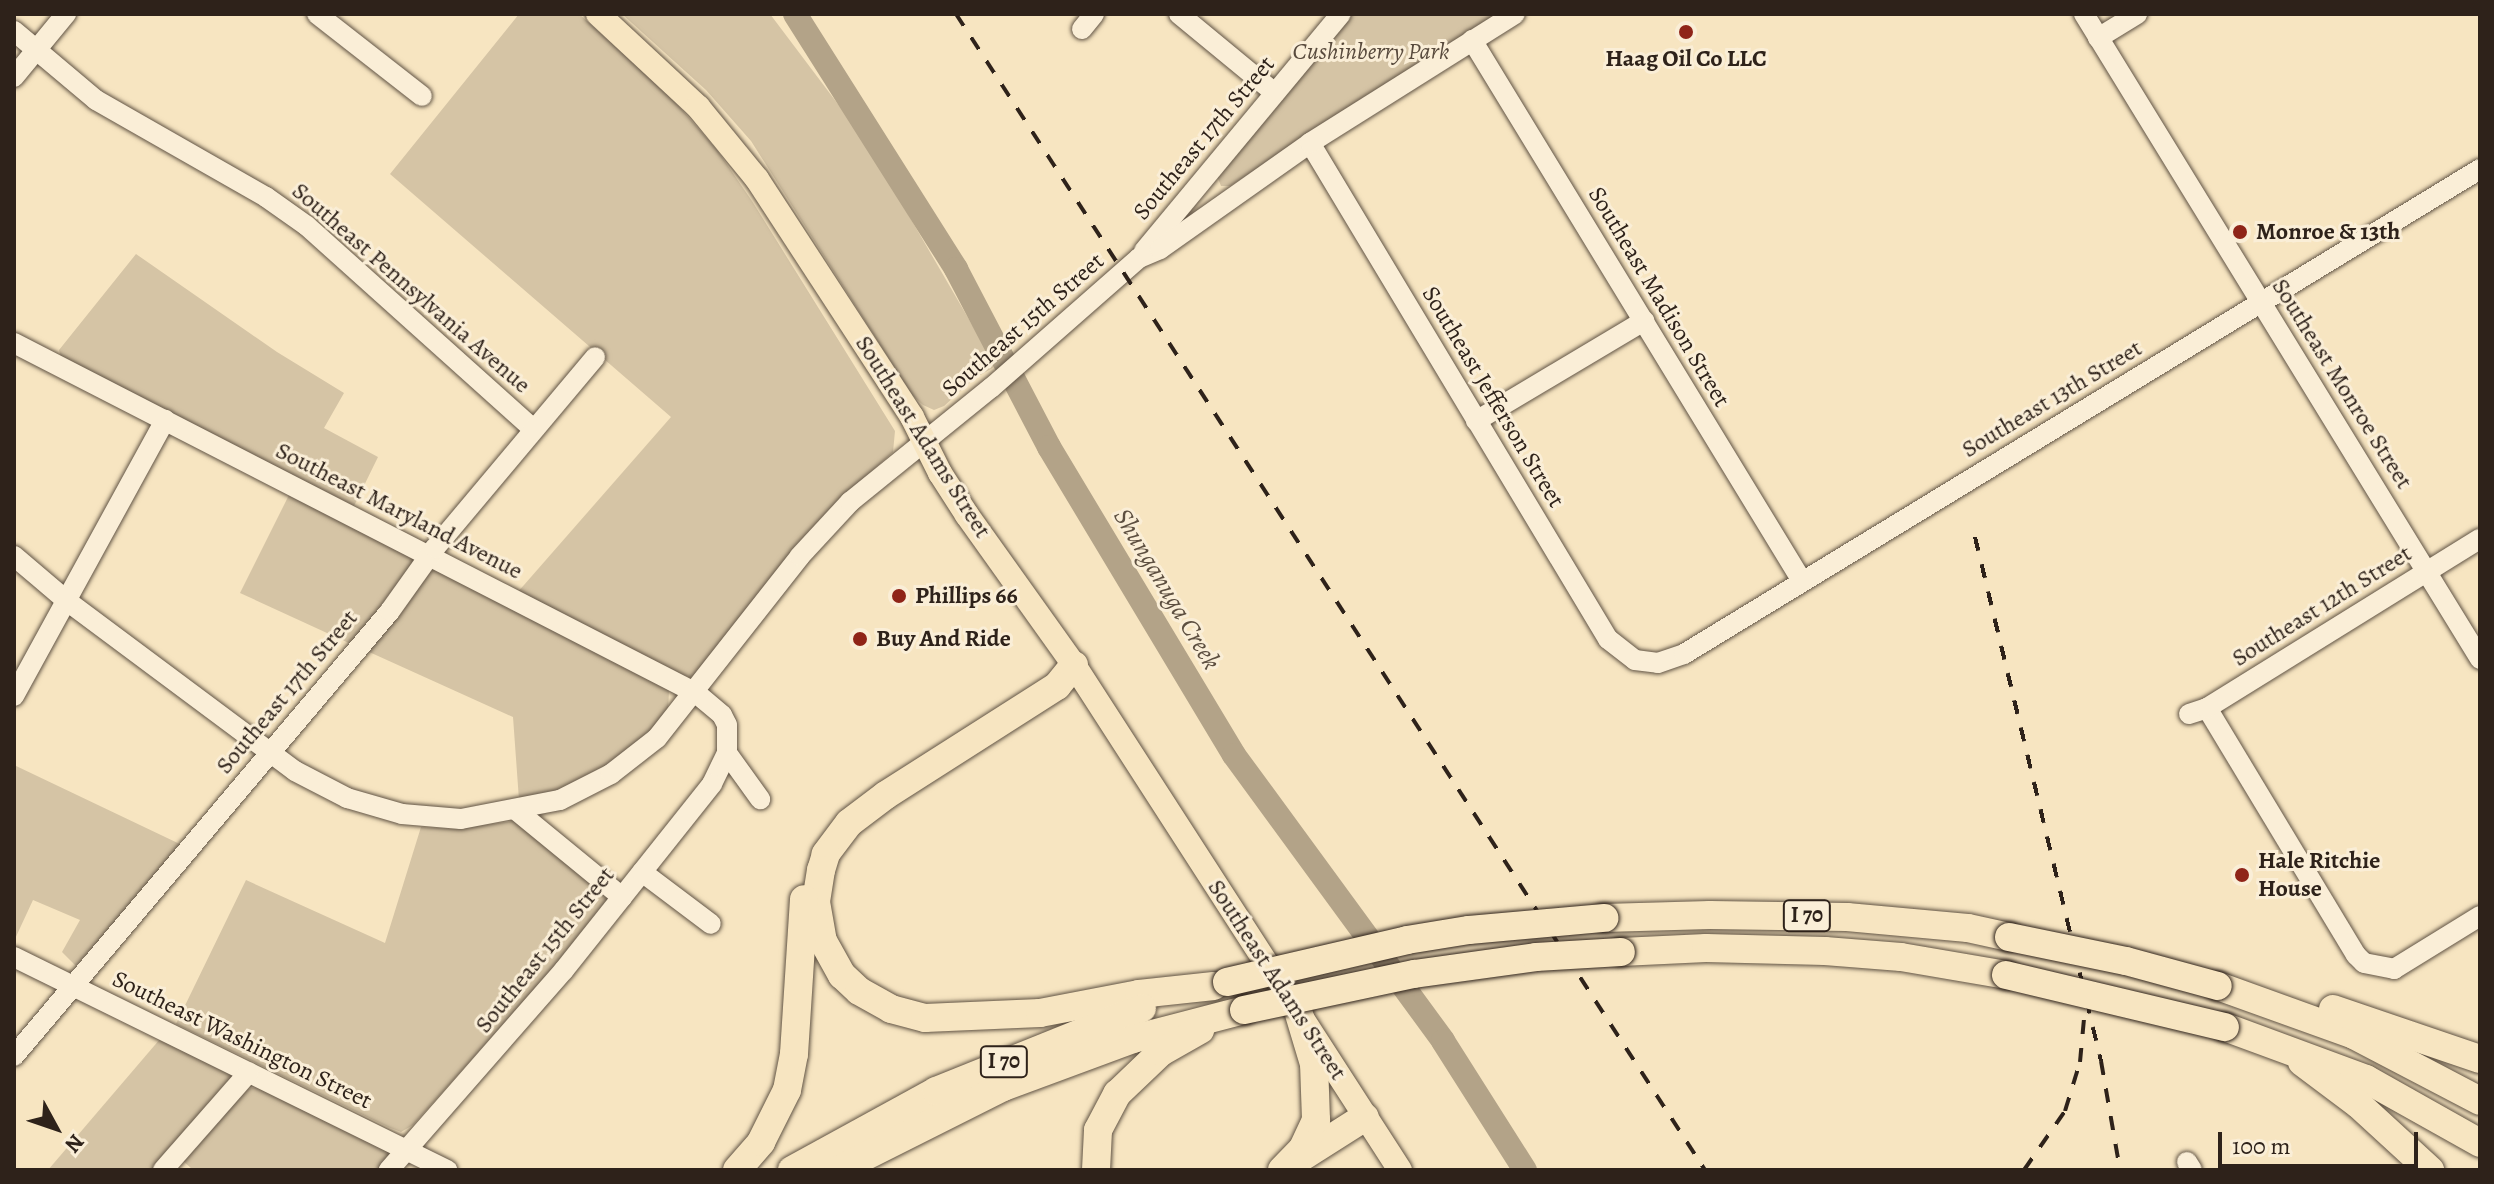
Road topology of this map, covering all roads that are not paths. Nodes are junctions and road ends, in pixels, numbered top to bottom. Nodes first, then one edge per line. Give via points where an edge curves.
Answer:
1 (66, 14) edge
2 (317, 14) edge
3 (598, 14) edge
4 (1179, 14) edge
5 (1341, 14) edge
6 (1515, 14) edge
7 (2084, 14) edge
8 (2137, 14) edge
9 (14, 31) edge
10 (2098, 38) junction
11 (1472, 40) junction
12 (36, 50) junction
13 (14, 77) edge
14 (1275, 93) junction
15 (422, 96) dead end
16 (1310, 143) junction
17 (2480, 169) edge
18 (1198, 186) junction
19 (1239, 190) junction
20 (1139, 258) junction
21 (2261, 303) junction
22 (1644, 321) junction
23 (14, 343) edge
24 (595, 357) dead end
25 (165, 420) junction
26 (1476, 421) junction
27 (533, 429) junction
28 (924, 441) junction
29 (2480, 539) edge
30 (14, 556) edge
31 (429, 556) junction
32 (2427, 571) junction
33 (1802, 581) junction
34 (67, 601) junction
35 (2480, 659) edge
36 (1647, 663) joint
37 (1074, 665) junction
38 (696, 693) junction
39 (14, 696) edge
40 (269, 751) junction
41 (727, 753) junction
42 (760, 799) dead end
43 (517, 811) junction
44 (642, 872) junction
45 (622, 897) junction
46 (2480, 916) edge
47 (711, 924) dead end
48 (14, 957) edge
49 (1221, 984) junction
50 (72, 985) junction
51 (2268, 1004) junction
52 (1233, 1012) junction
53 (1299, 1014) junction
54 (2289, 1048) junction
55 (14, 1056) edge
56 (2480, 1059) edge
57 (249, 1072) junction
58 (2480, 1101) edge
59 (1369, 1123) junction
60 (2480, 1143) edge
61 (406, 1150) junction
62 (163, 1170) edge
63 (389, 1170) edge
64 (447, 1170) edge
65 (737, 1170) edge
66 (792, 1170) edge
67 (838, 1170) edge
68 (1096, 1170) edge
69 (1282, 1170) edge
70 (1311, 1170) edge
71 (1400, 1170) edge
72 (2430, 1170) edge

1 - 12 street
2 - 15 street
3 - 28 main road, Southeast Adams Street via 673,81 736,151
4 - 14 street
5 - 14 street, Southeast 17th Street
6 - 11 street, Southeast 15th Street
7 - 10 street, Southeast Monroe Street
8 - 10 street
9 - 12 street, Southeast Pennsylvania Avenue
10 - 21 street, Southeast Monroe Street
11 - 16 street, Southeast 15th Street
11 - 22 street, Southeast Madison Street
12 - 13 street
12 - 27 street, Southeast Pennsylvania Avenue via 96,100 307,226
14 - 18 street, Southeast 17th Street
16 - 19 street, Southeast 15th Street
16 - 26 street, Southeast Jefferson Street
17 - 21 street, Southeast 13th Street
18 - 19 street via 1224,195
18 - 20 street, Southeast 17th Street
19 - 20 street, Southeast 15th Street via 1160,249
20 - 28 street, Southeast 15th Street
21 - 32 street, Southeast Monroe Street
21 - 33 street, Southeast 13th Street
22 - 26 street
22 - 33 street, Southeast Madison Street
23 - 25 street, Southeast Maryland Avenue
24 - 27 street, Southeast 17th Street
25 - 31 street, Southeast Maryland Avenue
25 - 34 street
26 - 36 street, Southeast Jefferson Street via 1608,639 1623,654
27 - 31 street, Southeast 17th Street
28 - 37 main road, Southeast Adams Street via 967,515
28 - 38 street, Southeast 15th Street via 828,524
29 - 32 street, Southeast 12th Street
30 - 34 street, Southeast 15th Street
31 - 38 street, Southeast Maryland Avenue
31 - 40 street, Southeast 17th Street via 390,611
32 - 35 street, Southeast Monroe Street
32 - 46 street, Southeast 12th Street via 2198,711 2364,963 2388,970
33 - 36 street, Southeast 13th Street via 1684,654
34 - 39 street
34 - 40 street, Southeast 15th Street
37 - 49 highway via 1057,686 849,823 821,870 816,902 823,941 842,975 859,991 891,1009 925,1018 1040,1013
37 - 53 main road, Southeast Adams Street
37 - 65 highway via 1048,674 856,800 830,826 807,875 787,1090 761,1142
38 - 41 street, Southeast Maryland Avenue via 722,715
38 - 43 street, Southeast 15th Street via 657,738 611,774 560,800
40 - 43 street, Southeast 15th Street via 321,786 374,808 461,819
40 - 50 street, Southeast 17th Street
41 - 42 street
41 - 44 street, Southeast 15th Street via 712,784
43 - 45 street
44 - 45 street, Southeast 15th Street
44 - 47 street
45 - 61 street, Southeast 15th Street
48 - 50 street, Southeast Washington Street
49 - 51 highway, I 70, bridge via 1407,940 1481,929 1604,918 1847,917 1968,928 2126,961
49 - 66 highway, I 70 via 1134,1010 989,1068 883,1117
50 - 55 street, Southeast 17th Street
50 - 57 street, Southeast Washington Street
51 - 56 highway via 2305,1000
51 - 58 highway, I 70 via 2354,1035
52 - 54 highway, I 70, bridge via 1414,974 1536,957 1706,948 1825,951 1901,957 2006,975 2225,1027
52 - 67 highway, I 70 via 1133,1039 1003,1087
52 - 68 highway via 1161,1052 1117,1094 1098,1130
53 - 59 main road, Southeast Adams Street
53 - 69 highway via 1314,1064 1316,1120 1303,1148
54 - 60 highway, I 70 via 2390,1091
54 - 72 highway
57 - 61 street, Southeast Washington Street
57 - 62 street
59 - 69 highway
59 - 70 highway
59 - 71 main road, Southeast Adams Street
61 - 63 street, Southeast 15th Street
61 - 64 street, Southeast Washington Street

